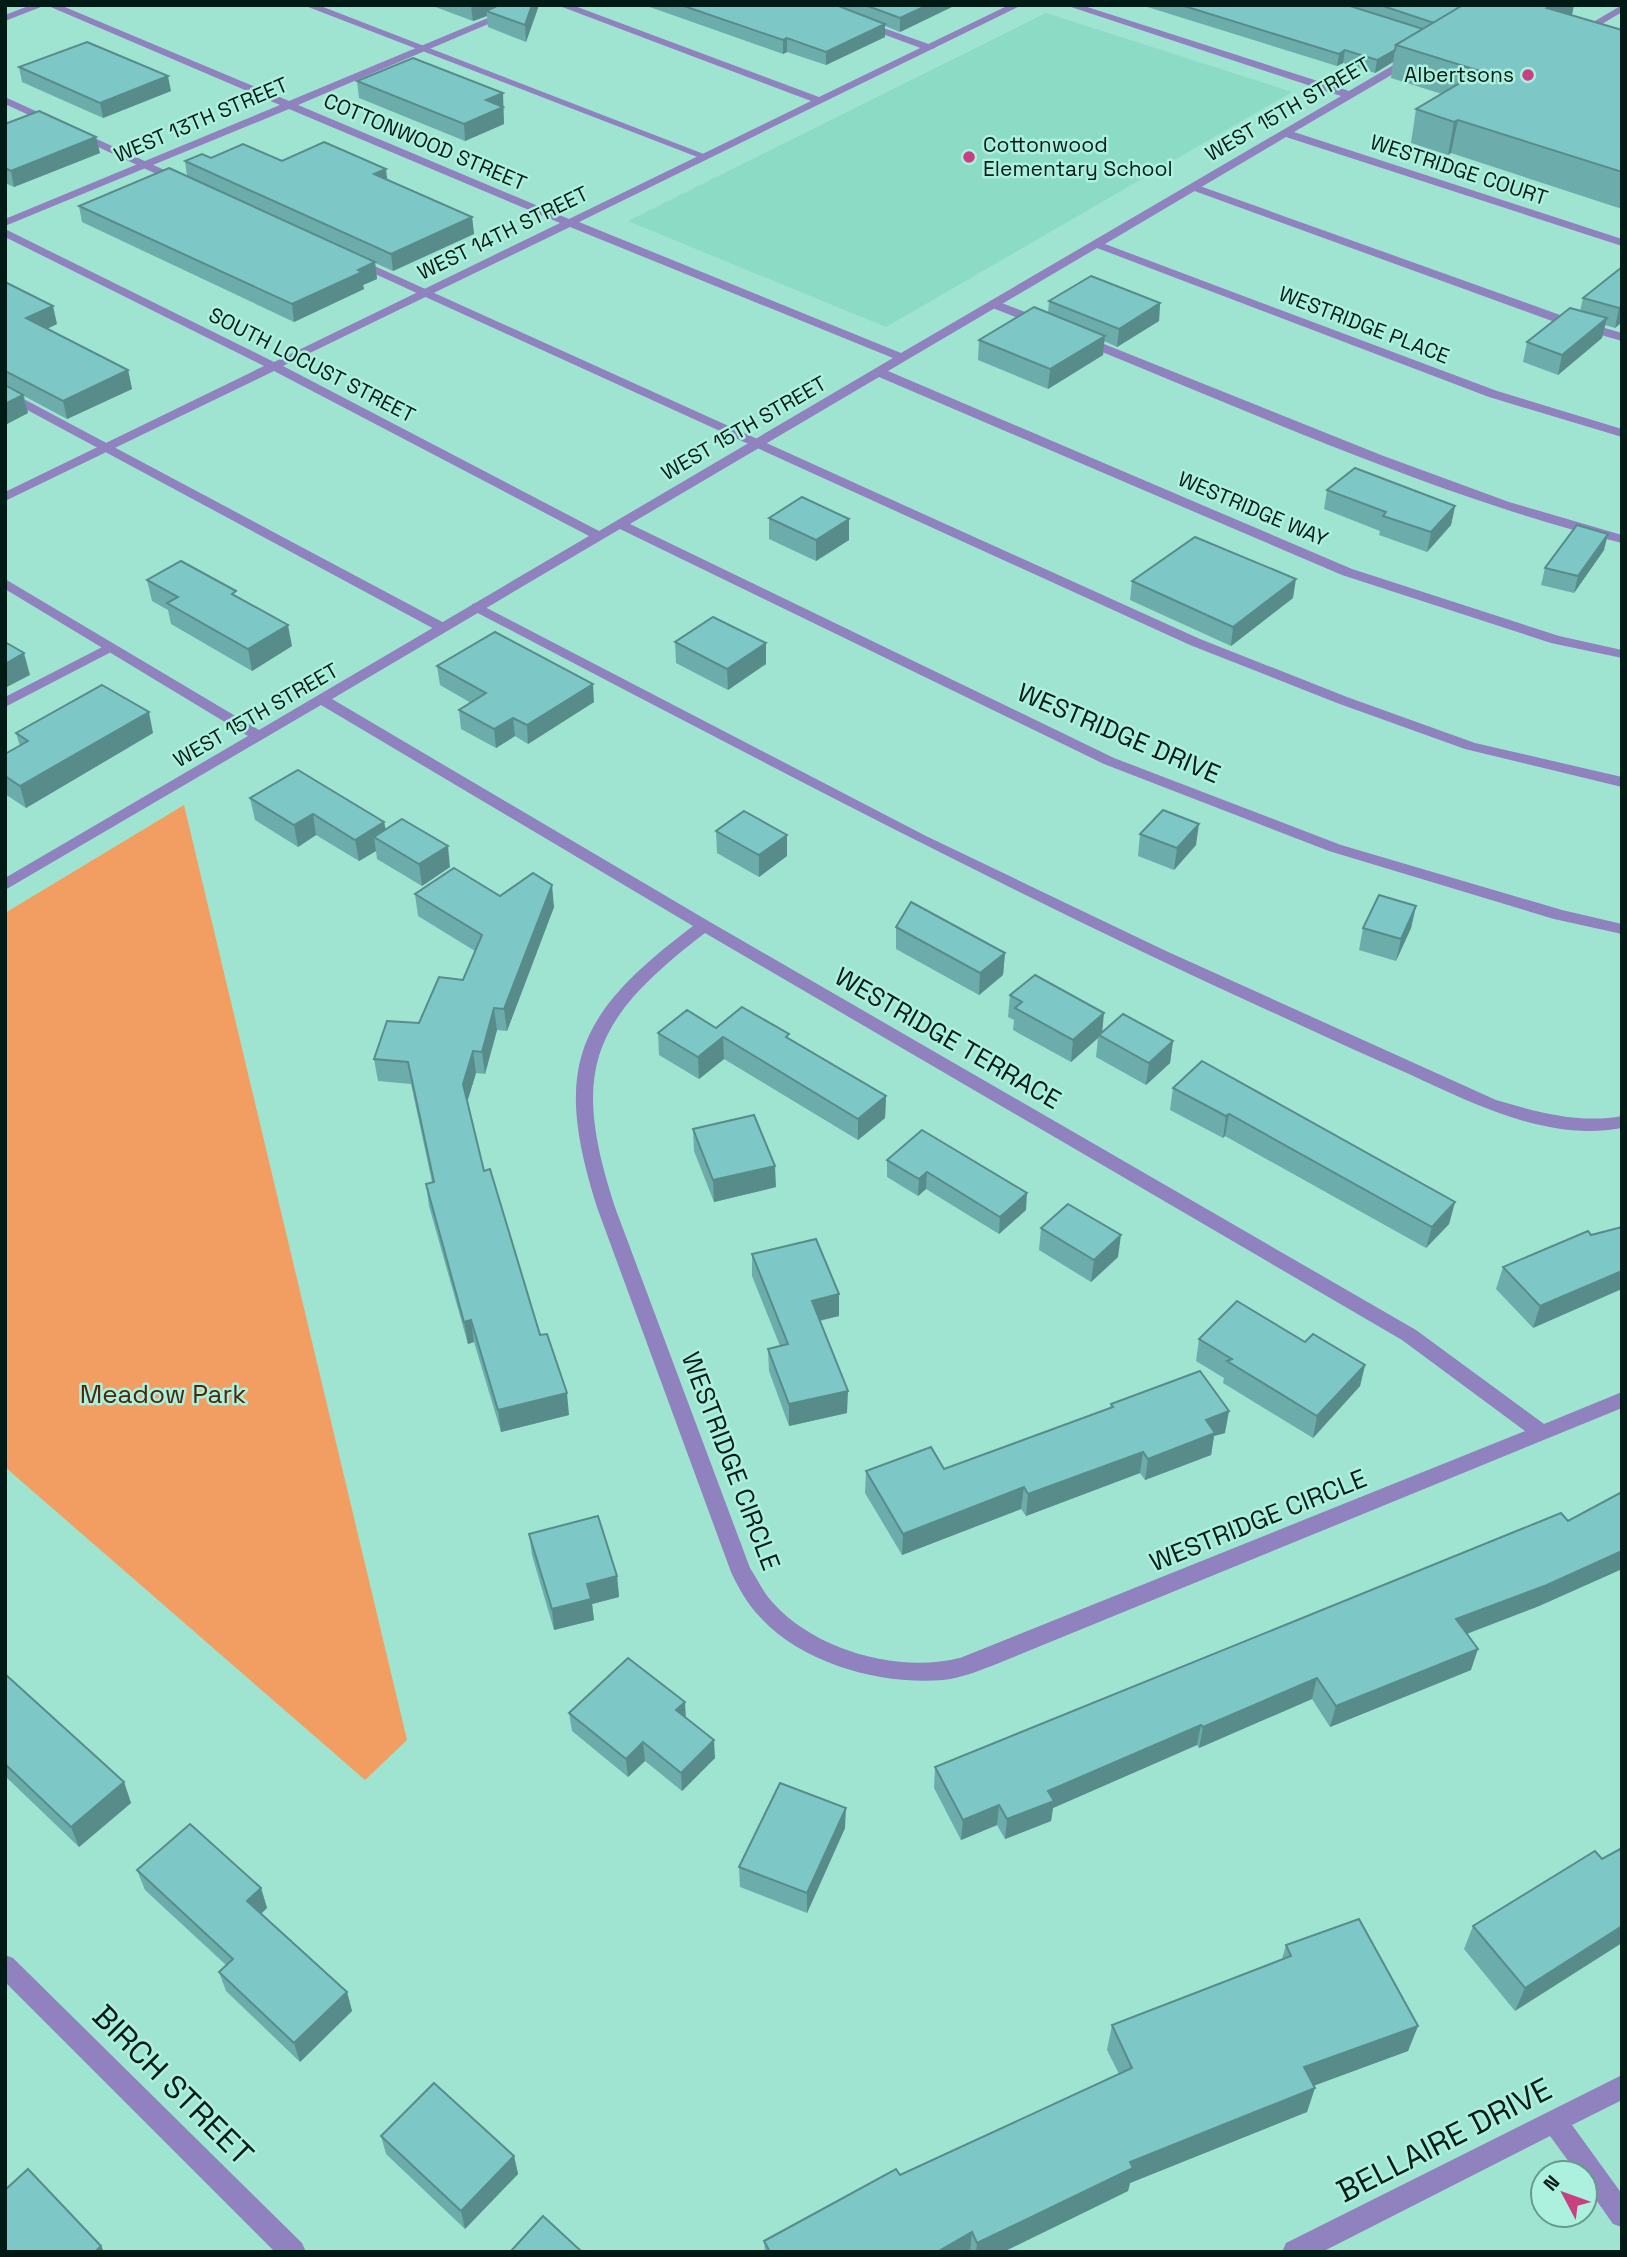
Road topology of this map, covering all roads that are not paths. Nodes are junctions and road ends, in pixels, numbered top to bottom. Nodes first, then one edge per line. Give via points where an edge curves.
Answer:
1 (41, 5) edge
2 (51, 5) edge
3 (308, 5) edge
4 (528, 5) edge
5 (562, 5) edge
6 (1017, 5) edge
7 (1070, 5) edge
8 (1622, 8) edge
9 (5, 18) edge
10 (851, 19) edge
11 (1584, 43) edge
12 (930, 47) junction
13 (1430, 49) edge
14 (421, 50) junction
15 (1350, 95) junction
16 (5, 100) edge
17 (820, 101) junction
18 (288, 105) junction
19 (1285, 133) junction
20 (704, 156) junction
21 (144, 164) junction
22 (1194, 187) junction
23 (195, 188) edge
24 (5, 223) edge
25 (569, 223) junction
26 (5, 232) edge
27 (1622, 243) edge
28 (1096, 244) junction
29 (348, 257) edge
30 (424, 292) junction
31 (994, 304) junction
32 (1622, 337) edge
33 (902, 358) junction
34 (273, 366) junction
35 (879, 372) junction
36 (5, 393) edge
37 (1622, 433) edge
38 (755, 444) junction
39 (104, 449) junction
40 (5, 497) edge
41 (620, 524) junction
42 (599, 536) junction
43 (1622, 539) edge
44 (5, 583) edge
45 (477, 607) junction
46 (443, 628) junction
47 (110, 647) junction
48 (1622, 654) edge
49 (321, 699) junction
50 (5, 703) edge
51 (259, 736) junction
52 (1622, 782) edge
53 (5, 885) edge
54 (704, 926) junction
55 (1622, 929) edge
56 (1622, 1122) edge
57 (1622, 1400) edge
58 (1541, 1432) junction
59 (5, 1966) edge
60 (1622, 2087) edge
61 (1555, 2122) junction
62 (1622, 2215) edge
63 (293, 2252) edge
64 (1295, 2252) edge

1 - 9 street
2 - 18 street, COTTONWOOD STREET
3 - 14 street
4 - 14 street, WEST 13TH STREET
5 - 17 street
6 - 12 street, WEST 14TH STREET
7 - 15 street
8 - 11 street via 1573,37
10 - 12 street
12 - 17 street, WEST 14TH STREET
13 - 15 street, WEST 15TH STREET
14 - 18 street, WEST 13TH STREET
14 - 20 street
15 - 19 street, WEST 15TH STREET
16 - 21 street
17 - 20 street, WEST 14TH STREET
18 - 21 street, WEST 13TH STREET
18 - 25 street, COTTONWOOD STREET
19 - 22 street, WEST 15TH STREET
19 - 27 street, WESTRIDGE COURT
20 - 25 street, WEST 14TH STREET
21 - 23 street
21 - 24 street, WEST 13TH STREET
22 - 28 street, WEST 15TH STREET
22 - 32 street via 1556,318
25 - 30 street, WEST 14TH STREET
25 - 33 street, COTTONWOOD STREET
26 - 34 street, SOUTH LOCUST STREET
28 - 31 street, WEST 15TH STREET
28 - 37 street, WESTRIDGE PLACE via 1493,394
29 - 30 street
30 - 34 street, WEST 14TH STREET
30 - 38 street
31 - 33 street, WEST 15TH STREET
31 - 43 street via 1427,477
33 - 35 street, WEST 15TH STREET
34 - 39 street, WEST 14TH STREET
34 - 42 street, SOUTH LOCUST STREET
35 - 38 street, WEST 15TH STREET
35 - 48 street, WESTRIDGE WAY via 1347,572 1556,640
36 - 39 street
38 - 41 street, WEST 15TH STREET
38 - 52 street via 1195,642 1329,695 1470,746
39 - 40 street, WEST 14TH STREET
39 - 46 street
41 - 42 street, WEST 15TH STREET
41 - 55 street, WESTRIDGE DRIVE via 1109,761 1335,848
42 - 45 street, WEST 15TH STREET
44 - 47 street
45 - 46 street, WEST 15TH STREET
45 - 56 street via 921,839 1160,955 1490,1104 1548,1121 1601,1126
46 - 49 street, WEST 15TH STREET
47 - 50 street
47 - 51 street
49 - 51 street, WEST 15TH STREET
49 - 54 street, WESTRIDGE TERRACE
51 - 53 street, WEST 15TH STREET
54 - 58 street, WESTRIDGE TERRACE via 1409,1335
54 - 58 street, WESTRIDGE CIRCLE via 658,961 605,1021 586,1071 584,1116 611,1221 741,1572 768,1611 801,1638 837,1655 883,1668 943,1671 992,1657
57 - 58 street, WESTRIDGE CIRCLE
59 - 63 street, BIRCH STREET
60 - 61 street, BELLAIRE DRIVE
61 - 62 street
61 - 64 street, BELLAIRE DRIVE

